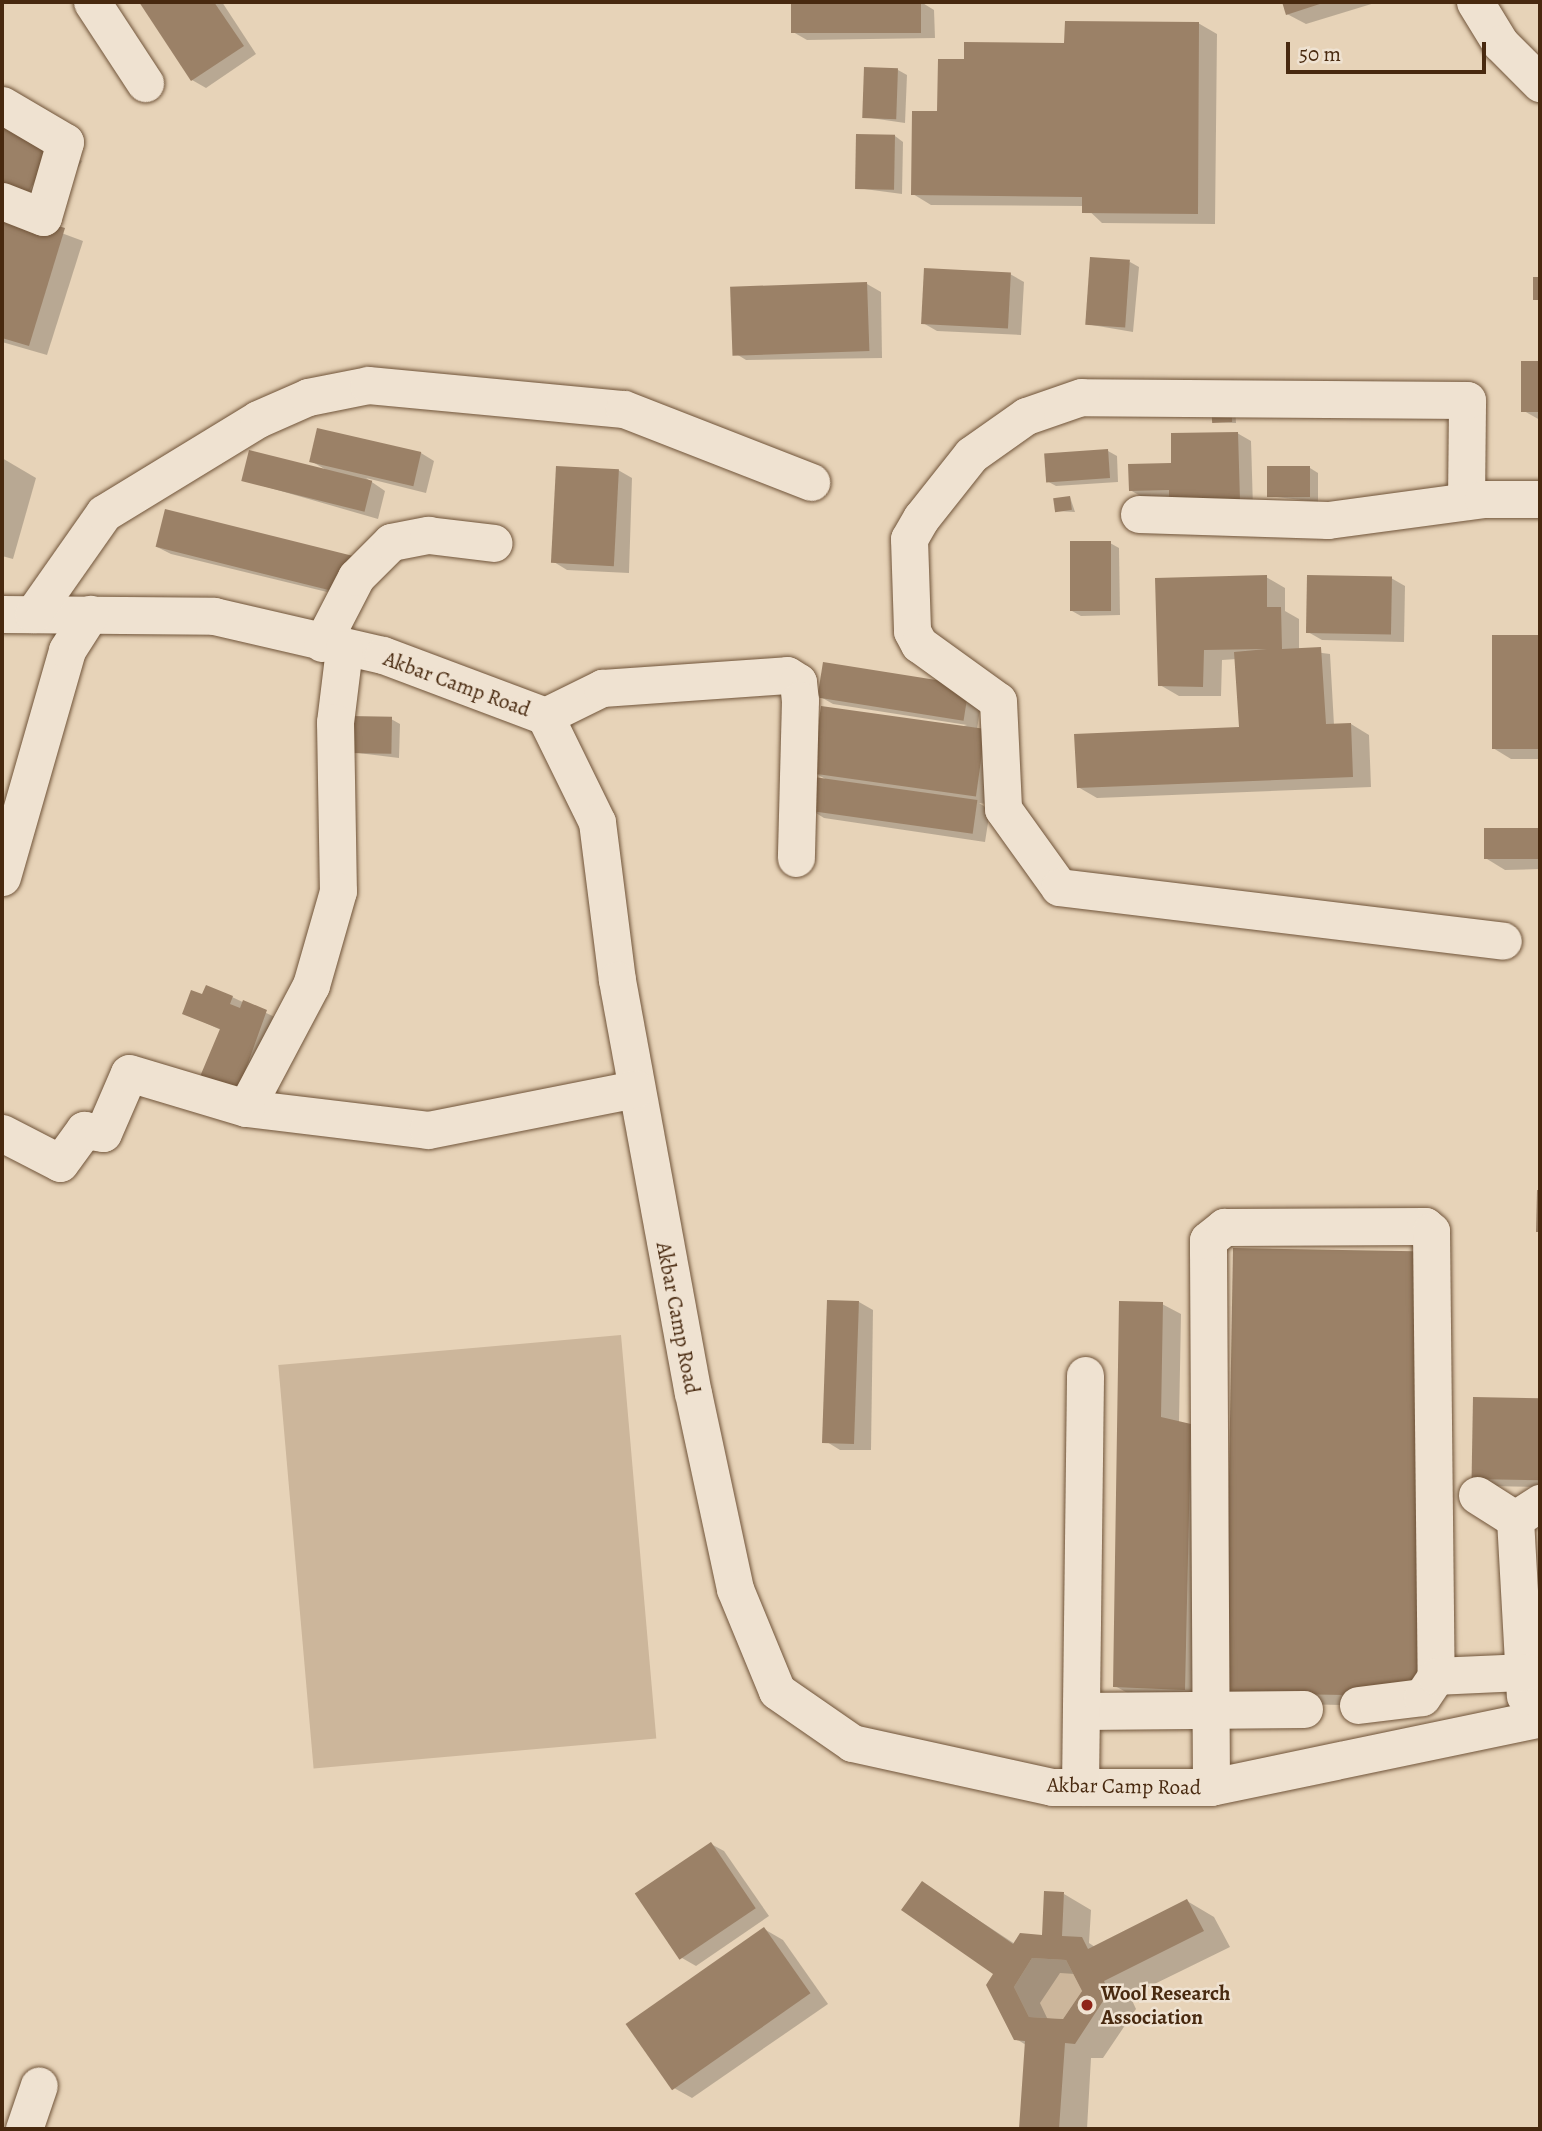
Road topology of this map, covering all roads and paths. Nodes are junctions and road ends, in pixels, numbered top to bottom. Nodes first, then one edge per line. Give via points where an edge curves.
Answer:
1 (92, 2) edge
2 (1475, 2) edge
3 (145, 83) dead end
4 (1540, 83) edge
5 (2, 105) edge
6 (2, 201) edge
7 (811, 482) dead end
8 (1540, 499) edge
9 (1466, 501) junction
10 (1139, 514) dead end
11 (494, 543) dead end
12 (18, 614) edge
13 (90, 614) junction
14 (333, 646) junction
15 (545, 716) junction
16 (796, 858) dead end
17 (2, 877) edge
18 (1503, 942) dead end
19 (636, 1089) junction
20 (246, 1108) junction
21 (2, 1133) edge
22 (1084, 1375) dead end
23 (1477, 1495) dead end
24 (1527, 1511) edge
25 (1525, 1672) junction
26 (1436, 1676) junction
27 (1358, 1705) dead end
28 (1304, 1709) dead end
29 (1082, 1711) junction
30 (1210, 1712) junction
31 (1531, 1719) edge
32 (1080, 1787) junction
33 (1211, 1787) junction
34 (39, 2085) dead end
35 (24, 2129) edge

1 - 3 street
2 - 4 street via 1500,43
5 - 6 street via 65,142 43,216
7 - 12 street via 624,408 368,385 308,397 258,419 104,513
8 - 9 street
9 - 10 street via 1328,520
9 - 18 street via 1467,400 1081,397 1026,416 971,455 921,518 909,538 912,631 919,644 998,701 1003,809 1059,887
11 - 14 street via 428,535 391,542 356,577
12 - 13 street, Akbar Camp Road
13 - 14 street, Akbar Camp Road via 214,616
13 - 17 street via 67,650
14 - 15 street, Akbar Camp Road via 383,655
14 - 20 street via 338,891 311,985
15 - 16 street via 602,688 787,675 798,682 800,700
15 - 19 street, Akbar Camp Road via 597,822
19 - 20 street via 428,1130
19 - 32 street, Akbar Camp Road via 735,1589 777,1691 852,1743 961,1772
20 - 21 street via 129,1073 103,1133 84,1130 60,1163
22 - 29 street
23 - 24 street
24 - 25 street
25 - 26 street
25 - 31 street
26 - 27 street via 1422,1697
26 - 30 street via 1435,1240 1425,1226 1224,1227 1208,1240
28 - 30 street
29 - 30 street
29 - 32 street
30 - 33 street
31 - 33 street, Akbar Camp Road
32 - 33 street, Akbar Camp Road
34 - 35 street

